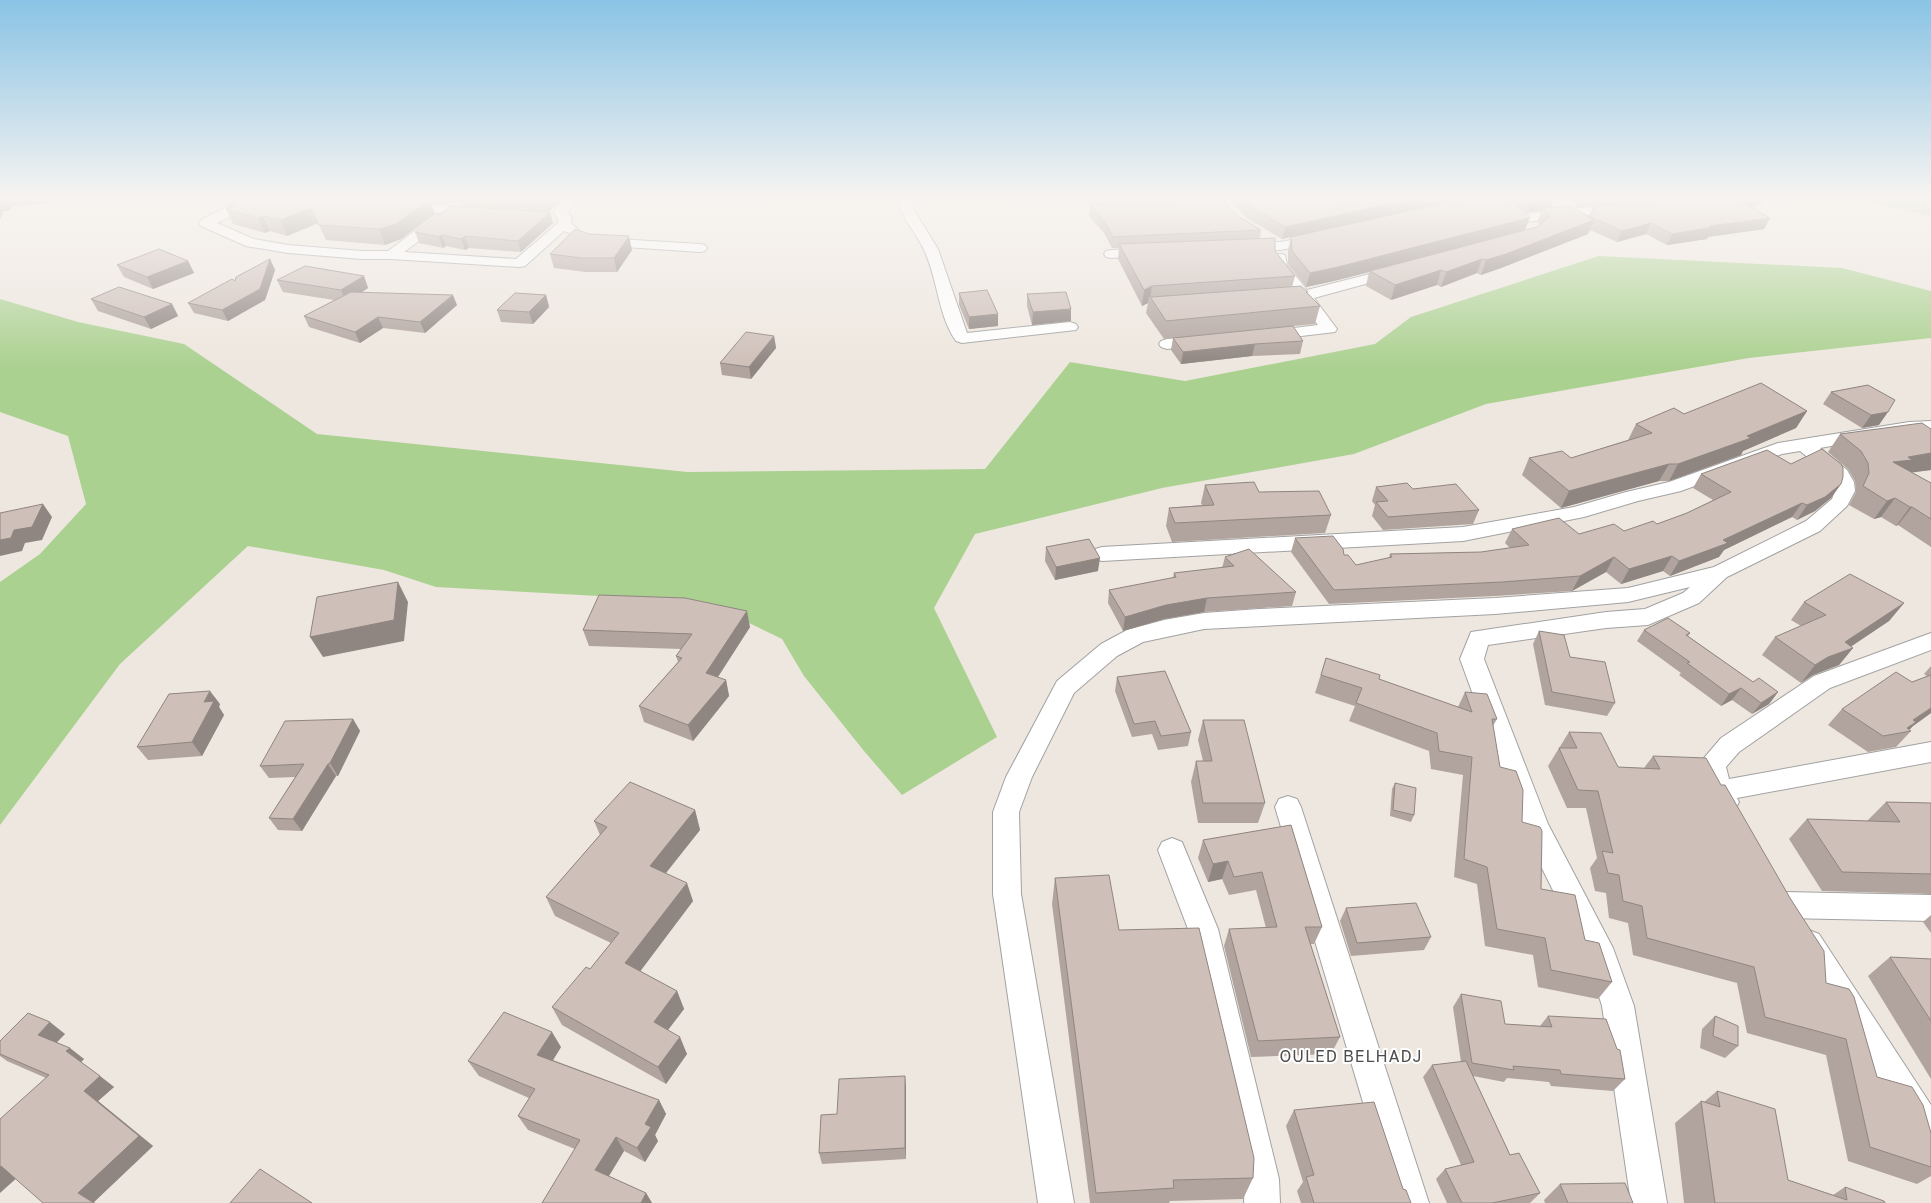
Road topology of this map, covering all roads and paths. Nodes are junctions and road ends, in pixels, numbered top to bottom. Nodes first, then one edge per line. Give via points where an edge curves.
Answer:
1 (368, 254) edge
2 (528, 254) edge
3 (933, 254) edge
4 (1280, 254) edge
5 (390, 255) joint
6 (1413, 267) edge
7 (1304, 297) junction
8 (1274, 299) edge
9 (1070, 327) dead end
10 (1252, 336) edge
11 (1221, 339) edge
12 (1167, 344) dead end
13 (1931, 426) edge
14 (1803, 444) junction
15 (1102, 554) dead end
16 (1720, 572) junction
17 (1931, 641) edge
18 (1931, 752) edge
19 (1720, 791) junction
20 (1288, 807) dead end
21 (1739, 823) edge
22 (1172, 850) dead end
23 (1931, 908) edge
24 (1931, 1135) edge
25 (1056, 1203) edge
26 (1262, 1203) edge
27 (1411, 1203) edge
28 (1649, 1203) edge

1 - 5 street
2 - 5 street via 520,262
3 - 9 street via 962,338
4 - 7 street via 1280,265
6 - 7 street
7 - 8 street
7 - 10 street via 1330,329
11 - 12 street
13 - 14 street
14 - 15 street via 1753,457 1674,487 1577,513 1463,534
14 - 16 street via 1832,465 1845,479 1846,489 1842,499 1826,517 1813,526
16 - 25 street via 1628,595 1495,606 1204,621 1164,628 1135,636 1109,650 1065,687 1022,771 1006,812 1007,894
16 - 28 street via 1692,598 1648,617 1606,620 1479,638 1472,658 1535,826 1602,958 1618,1006
17 - 19 street via 1822,682 1730,745 1713,765
18 - 19 street
19 - 21 street
20 - 27 street
22 - 26 street via 1203,929 1262,1179
23 - 24 street via 1778,895

